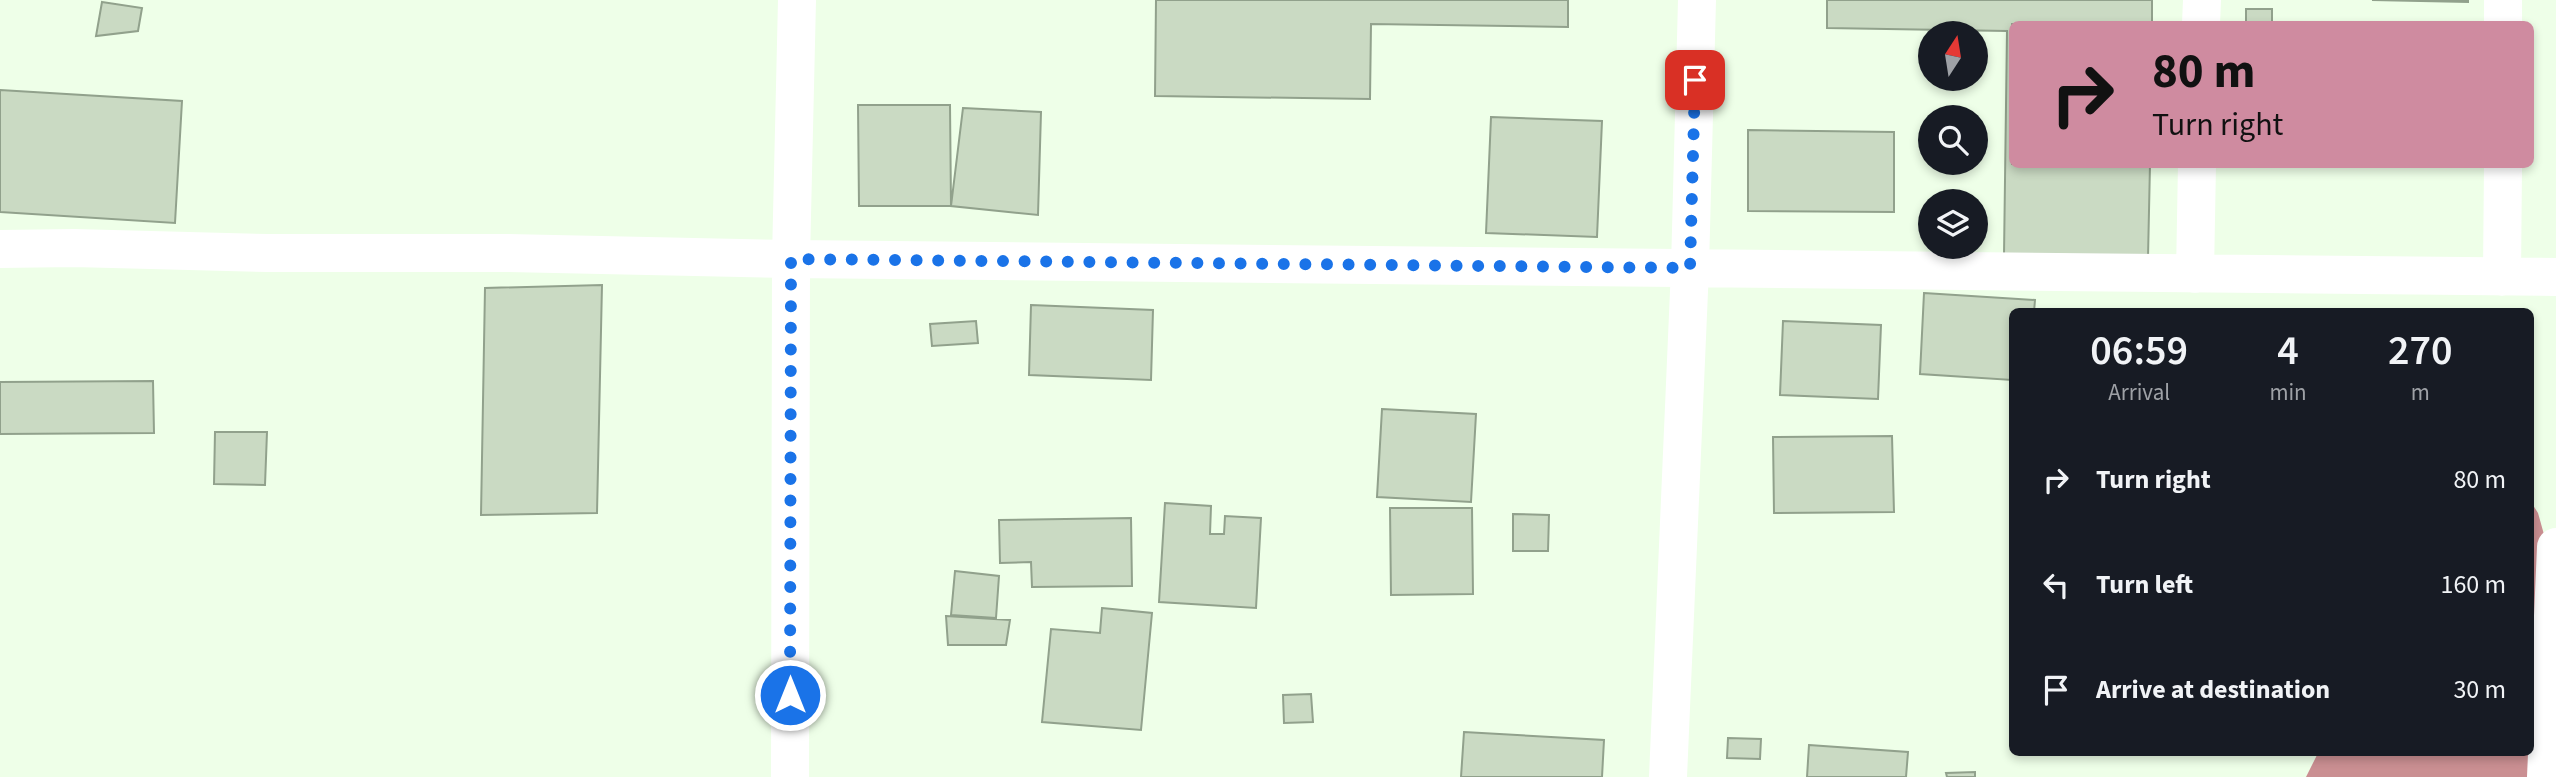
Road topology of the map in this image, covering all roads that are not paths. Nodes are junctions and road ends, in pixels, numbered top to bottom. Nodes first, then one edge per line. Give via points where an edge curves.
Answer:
1 (797, 0) edge
2 (1697, 0) edge
3 (2202, 0) edge
4 (2504, 0) edge
5 (2201, 21) edge
6 (2503, 21) edge
7 (2197, 168) edge
8 (2503, 168) edge
9 (0, 248) edge
10 (791, 259) junction
11 (1690, 268) junction
12 (2195, 274) junction
13 (2502, 277) junction
14 (2556, 277) edge
15 (2556, 547) edge
16 (790, 777) edge
17 (1668, 777) edge
18 (2546, 777) edge

1 - 10 street
2 - 11 street
3 - 5 street
4 - 6 street
7 - 12 street
8 - 13 street
9 - 10 street
10 - 11 street
10 - 16 street
11 - 12 street
11 - 17 street
12 - 13 street
13 - 14 street
15 - 18 street

